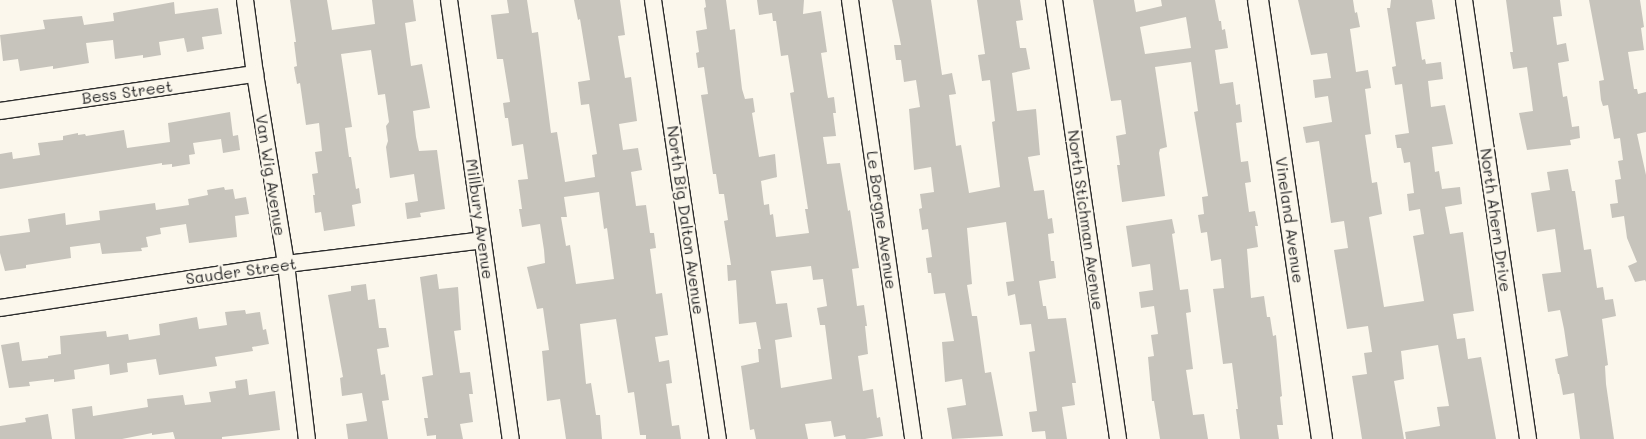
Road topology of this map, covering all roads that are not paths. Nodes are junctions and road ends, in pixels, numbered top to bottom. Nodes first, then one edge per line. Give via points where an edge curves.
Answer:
1 (245, 0) edge
2 (449, 0) edge
3 (653, 0) edge
4 (850, 0) edge
5 (1054, 0) edge
6 (1258, 0) edge
7 (1464, 0) edge
8 (254, 74) junction
9 (0, 111) edge
10 (483, 240) junction
11 (286, 264) junction
12 (0, 308) edge
13 (308, 439) edge
14 (511, 439) edge
15 (718, 439) edge
16 (913, 439) edge
17 (1118, 439) edge
18 (1322, 439) edge
19 (1528, 439) edge

1 - 8 street, Van Wig Avenue
2 - 10 street, Millbury Avenue
3 - 15 street, North Big Dalton Avenue
4 - 16 street, Le Borgne Avenue
5 - 17 street, North Stichman Avenue
6 - 18 street, Vineland Avenue
7 - 19 street, North Ahern Drive
8 - 9 street, Bess Street
8 - 11 street, Van Wig Avenue
10 - 11 street, Sauder Street
10 - 14 street, Millbury Avenue
11 - 12 street, Sauder Street
11 - 13 street, Van Wig Avenue

